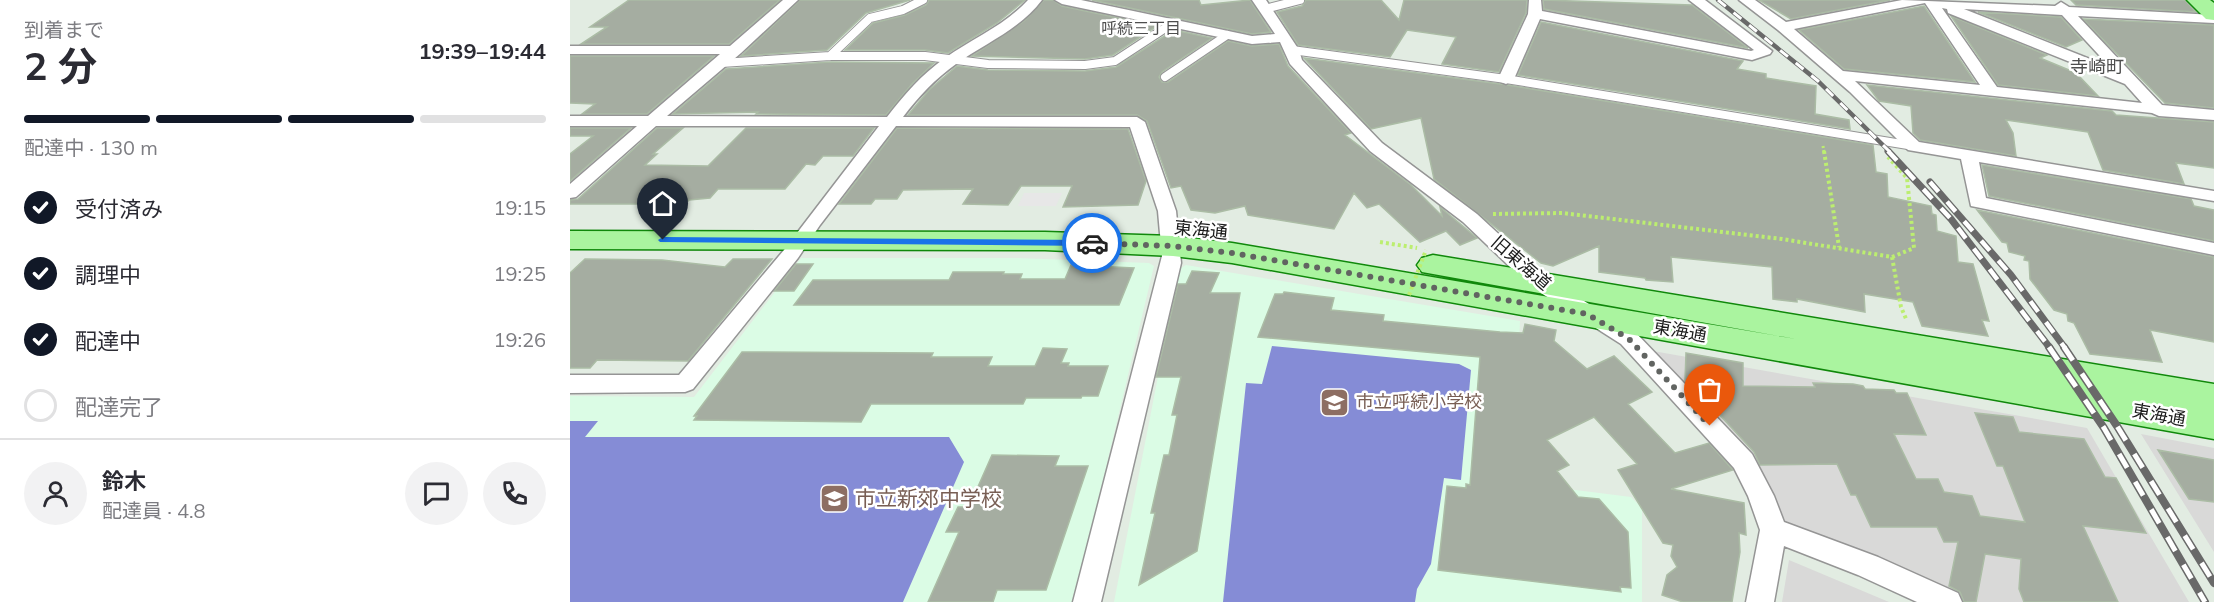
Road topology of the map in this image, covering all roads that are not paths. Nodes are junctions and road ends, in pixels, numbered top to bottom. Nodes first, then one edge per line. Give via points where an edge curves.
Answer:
1 (791, 0) edge
2 (923, 0) edge
3 (1035, 0) edge
4 (1062, 0) edge
5 (1300, 0) edge
6 (1696, 0) edge
7 (1746, 0) edge
8 (2197, 0) edge
9 (1929, 1) edge
10 (1262, 5) edge
11 (2061, 5) edge
12 (1535, 7) edge
13 (2214, 14) edge
14 (2214, 19) edge
15 (1173, 24) junction
16 (1783, 27) junction
17 (1227, 35) junction
18 (1287, 44) junction
19 (570, 50) edge
20 (736, 50) junction
21 (830, 56) junction
22 (952, 60) junction
23 (721, 63) junction
24 (1839, 75) junction
25 (1165, 77) dead end
26 (1506, 78) junction
27 (2129, 80) junction
28 (1994, 93) junction
29 (2159, 111) junction
30 (2214, 116) edge
31 (570, 121) edge
32 (653, 121) junction
33 (892, 121) junction
34 (1914, 146) junction
35 (1969, 155) junction
36 (570, 193) edge
37 (2214, 196) edge
38 (570, 224) edge
39 (807, 230) junction
40 (1170, 236) junction
41 (570, 240) edge
42 (2214, 249) edge
43 (1537, 281) junction
44 (1587, 314) junction
45 (570, 384) edge
46 (2214, 398) edge
47 (2214, 424) edge
48 (1773, 530) junction
49 (1087, 602) edge
50 (1760, 602) edge
51 (1948, 602) edge

1 - 20 street
2 - 21 lane via 903,10 870,18
3 - 22 street via 990,38
4 - 15 street
5 - 10 lane
6 - 12 street via 1765,51 1752,56
7 - 16 street
8 - 13 main road
9 - 11 street
9 - 16 street
9 - 27 street
9 - 28 street
10 - 18 street, 旧東海道
11 - 14 street
11 - 27 street
12 - 26 street
15 - 17 street
15 - 22 lane via 1124,57 1108,62 988,64
16 - 24 street
17 - 18 street
17 - 25 lane
18 - 26 lane
18 - 43 street, 旧東海道 via 1294,61 1376,147 1470,218
19 - 20 street
20 - 23 street
21 - 22 lane via 925,56
21 - 23 lane
22 - 33 street via 918,86
23 - 32 street
24 - 28 street
24 - 34 street
26 - 34 lane
27 - 29 street
28 - 29 street
29 - 30 street
31 - 32 street
32 - 33 street
32 - 36 street
33 - 39 street
33 - 40 street via 1137,122 1167,211
34 - 35 street
35 - 37 street
35 - 42 street via 1978,202
38 - 39 main road, 東海通
39 - 40 main road, 東海通 via 1045,241
39 - 41 main road, 東海通
39 - 45 street via 686,383
40 - 43 main road, 東海通 via 1242,234
40 - 44 main road, 東海通 via 1232,253
40 - 49 street via 1168,275
43 - 44 street, 旧東海道
43 - 46 main road, 東海通
44 - 47 main road, 東海通
44 - 48 street, 旧東海道 via 1629,339 1743,461
48 - 50 street, 旧東海道
48 - 51 street

